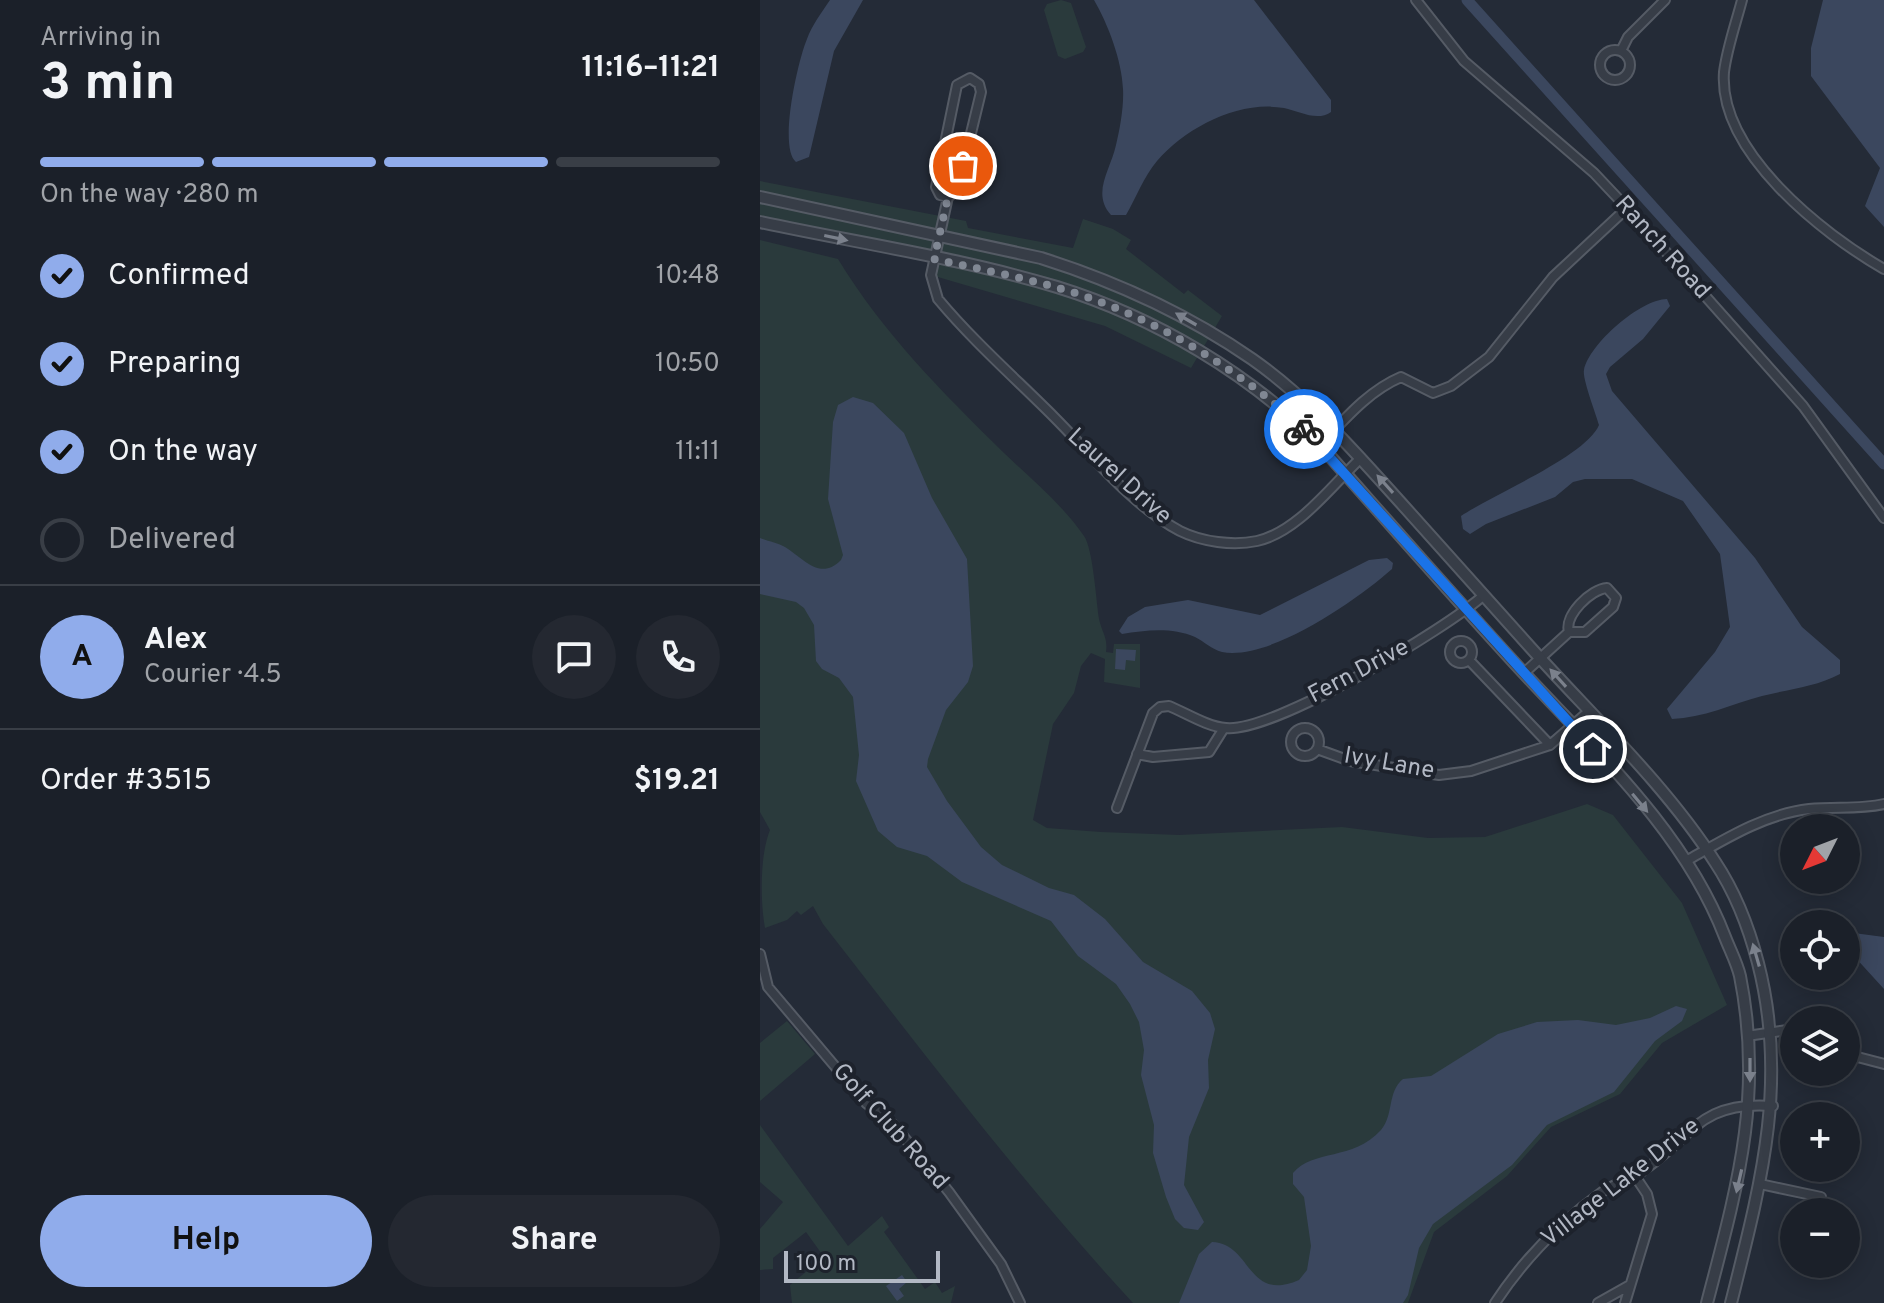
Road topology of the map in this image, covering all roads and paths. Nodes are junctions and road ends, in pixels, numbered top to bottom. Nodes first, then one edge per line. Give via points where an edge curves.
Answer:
1 (1416, 0) edge
2 (1665, 0) edge
3 (1742, 0) edge
4 (1621, 51) dead end
5 (760, 197) edge
6 (948, 197) junction
7 (1627, 208) junction
8 (760, 222) edge
9 (939, 238) junction
10 (934, 259) junction
11 (1884, 269) edge
12 (1334, 430) junction
13 (1320, 445) junction
14 (1361, 458) junction
15 (1345, 473) junction
16 (1884, 518) edge
17 (1484, 595) junction
18 (1467, 610) junction
19 (1569, 632) junction
20 (1540, 658) junction
21 (1469, 660) dead end
22 (1524, 673) junction
23 (1588, 712) junction
24 (1572, 726) junction
25 (1224, 728) junction
26 (1550, 745) junction
27 (1317, 749) dead end
28 (1137, 754) junction
29 (1884, 804) edge
30 (1117, 808) dead end
31 (1707, 850) junction
32 (1688, 860) junction
33 (760, 954) edge
34 (1780, 1031) edge
35 (1769, 1032) junction
36 (1747, 1036) junction
37 (1860, 1058) edge
38 (1884, 1064) edge
39 (1750, 1104) junction
40 (1773, 1106) junction
41 (1635, 1176) junction
42 (1760, 1184) junction
43 (1821, 1197) dead end
44 (1630, 1285) junction
45 (1020, 1303) edge
46 (1495, 1303) edge
47 (1598, 1303) edge
48 (1625, 1303) edge
49 (1707, 1303) edge
50 (1731, 1303) edge

1 - 7 street, Ranch Road via 1464,61
2 - 4 street
3 - 11 street via 1724,73 1731,118 1746,147 1843,246
5 - 9 street
6 - 6 street via 957,191 981,92 970,78 957,85 936,187
6 - 9 street, Laurel Drive
7 - 12 street via 1553,277 1480,365 1433,393 1401,377 1389,382
7 - 16 street, Ranch Road via 1803,406
8 -> 10 street
9 - 10 street, Laurel Drive
12 -> 9 street via 1253,359 1133,291 1041,258
10 - 13 street via 1057,287 1175,337 1277,405
10 - 15 street, Laurel Drive via 933,289 946,309 1152,513 1182,532 1234,544 1260,541 1292,522
12 - 13 street
12 - 14 street
13 - 15 street
14 - 15 street, Laurel Drive
17 -> 14 street
15 - 18 street
17 - 18 street, Fern Drive
17 - 20 street
18 - 22 street
18 - 25 street, Fern Drive via 1351,682 1264,719
19 - 19 street via 1585,632 1615,605 1615,594 1607,588 1596,591 1571,616
19 - 20 street
20 - 22 street
23 -> 20 street
21 - 26 street
22 - 24 street
23 - 24 street, Ivy Lane
23 - 31 street
24 - 26 street, Ivy Lane
24 -> 32 street
25 - 28 street, Fern Drive via 1209,752
25 - 28 street via 1160,707
26 - 27 street, Ivy Lane via 1471,771 1439,775 1350,761
28 - 30 street
29 - 31 street via 1808,809 1734,833
31 - 32 street
35 -> 31 street via 1759,965 1746,923
32 - 36 street via 1714,907 1740,974
33 - 45 street, Golf Club Road via 768,987 949,1192 1001,1264
34 - 35 street
35 - 36 street
35 - 40 street
36 -> 39 street
37 - 38 street
39 - 40 street, Village Lake Drive
39 - 41 street, Village Lake Drive via 1704,1117
39 -> 49 street via 1741,1174
40 - 42 street
41 - 44 street via 1652,1214
41 - 46 street, Village Lake Drive via 1604,1190 1538,1246
42 - 43 street
42 - 50 street
44 - 47 street
44 - 48 street

